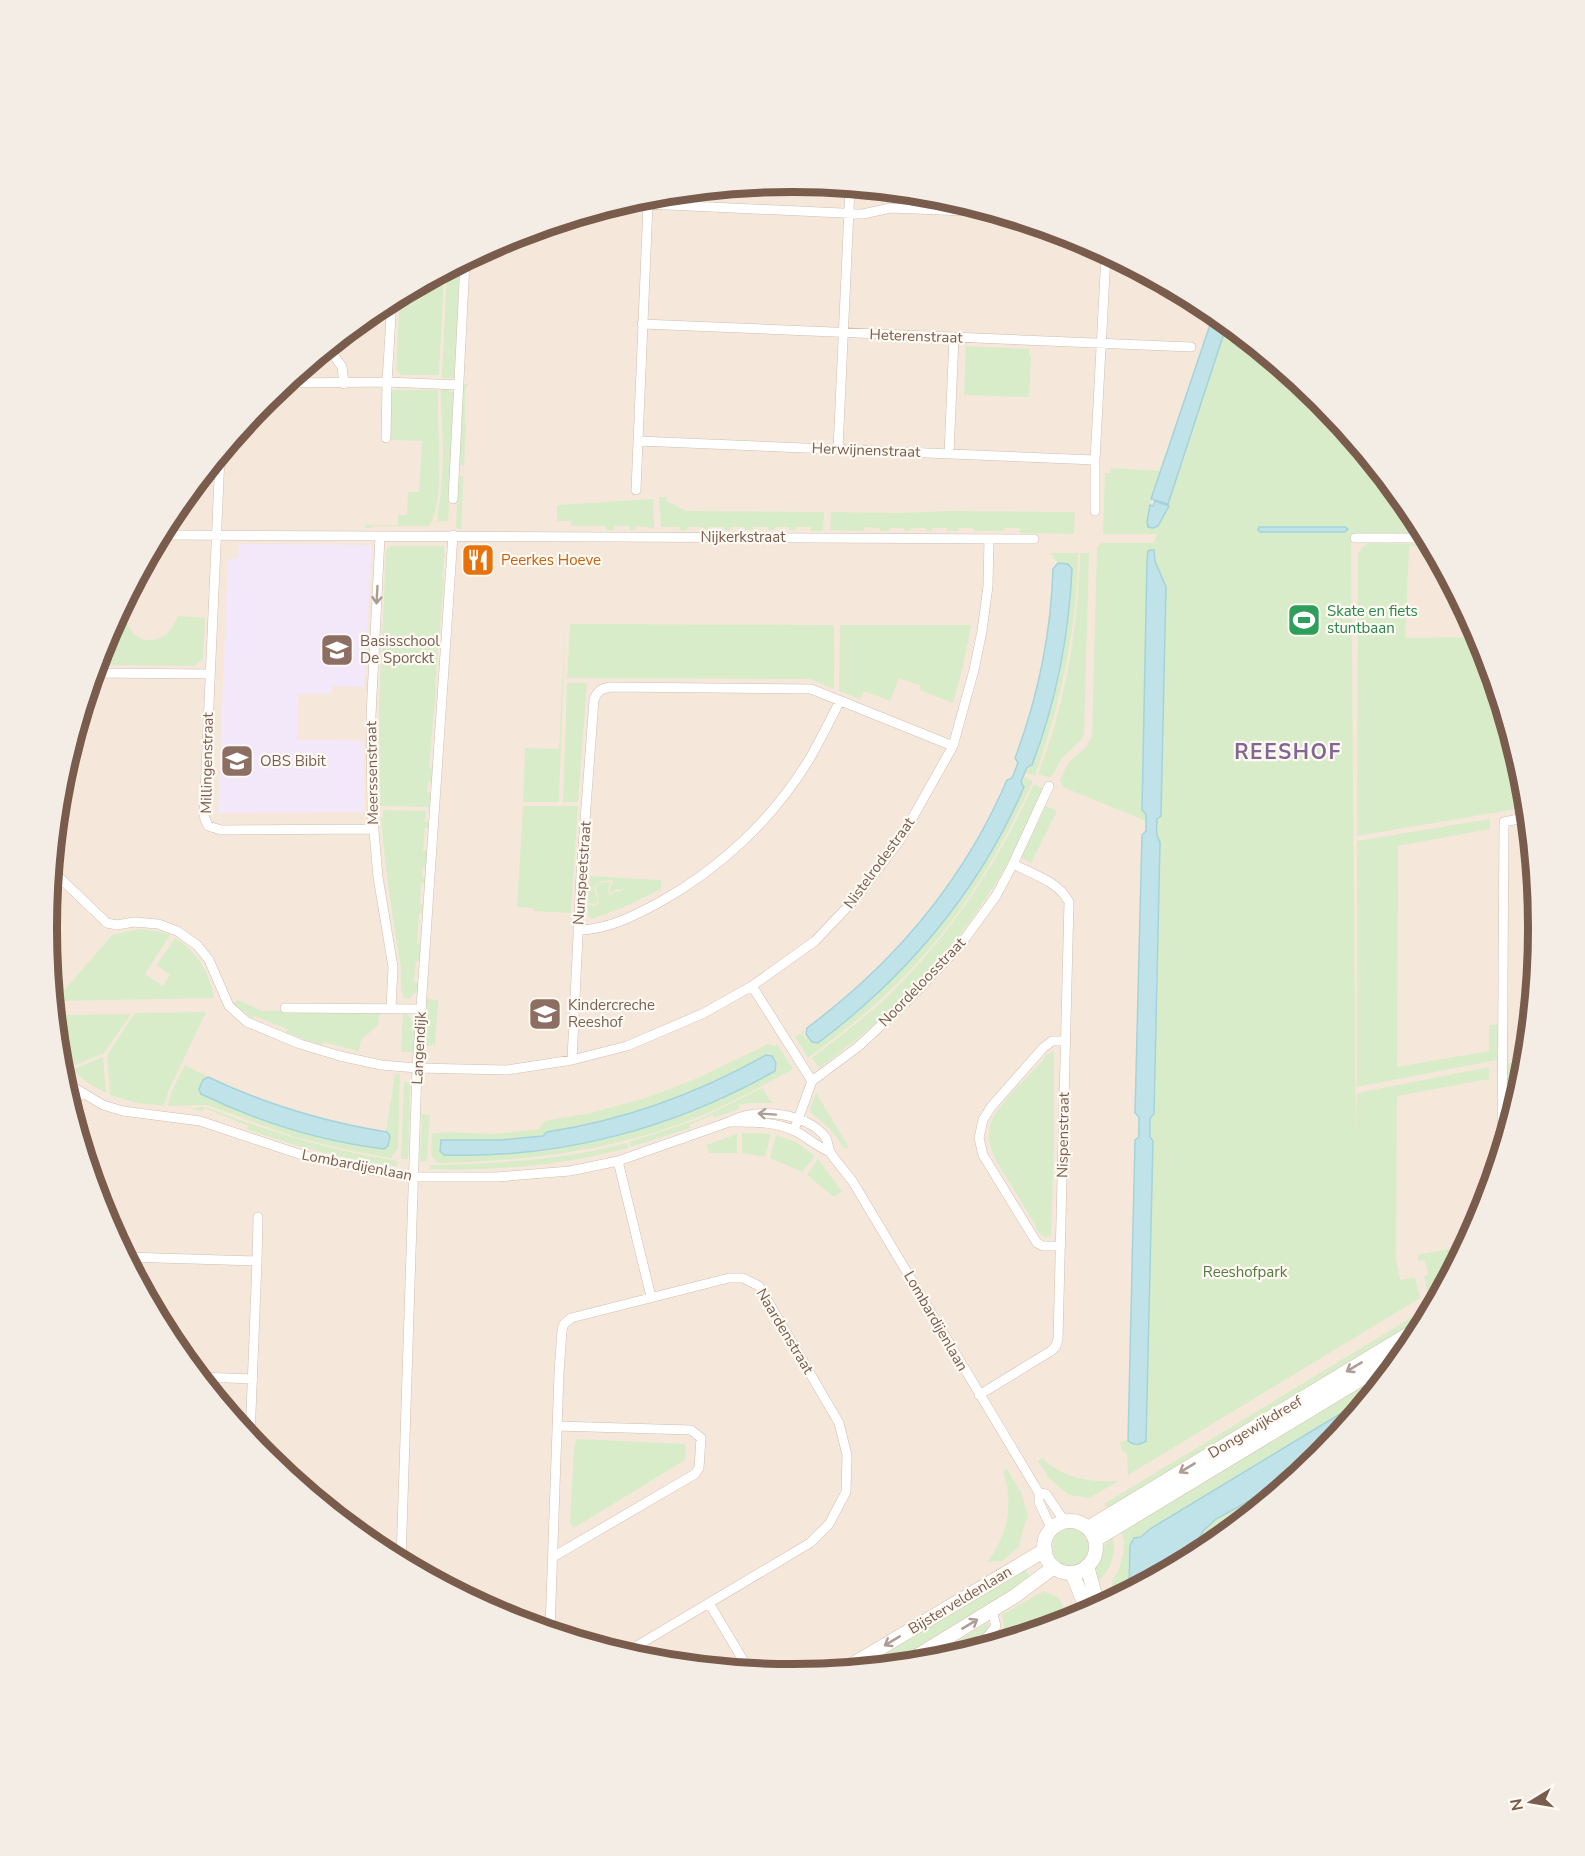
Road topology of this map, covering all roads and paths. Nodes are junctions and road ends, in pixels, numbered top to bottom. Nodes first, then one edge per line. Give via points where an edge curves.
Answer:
1 (850, 195) edge
2 (696, 199) edge
3 (663, 205) edge
4 (696, 206) junction
5 (648, 207) edge
6 (951, 210) edge
7 (849, 213) junction
8 (1106, 262) edge
9 (465, 269) edge
10 (391, 312) edge
11 (642, 324) junction
12 (844, 333) junction
13 (954, 337) junction
14 (1101, 343) junction
15 (1191, 347) dead end
16 (333, 354) edge
17 (387, 382) junction
18 (299, 383) edge
19 (344, 384) junction
20 (459, 385) junction
21 (386, 438) dead end
22 (638, 441) junction
23 (838, 449) junction
24 (949, 454) junction
25 (1095, 460) junction
26 (219, 468) edge
27 (636, 490) dead end
28 (453, 499) dead end
29 (1095, 511) dead end
30 (171, 535) edge
31 (216, 535) junction
32 (453, 535) junction
33 (380, 537) junction
34 (1355, 538) dead end
35 (1416, 538) edge
36 (989, 539) junction
37 (1034, 539) dead end
38 (103, 674) edge
39 (210, 674) junction
40 (840, 701) junction
41 (953, 746) junction
42 (1049, 786) dead end
43 (1520, 819) edge
44 (373, 829) junction
45 (1013, 864) junction
46 (59, 877) edge
47 (578, 930) junction
48 (752, 986) junction
49 (285, 1008) dead end
50 (391, 1008) junction
51 (422, 1009) junction
52 (1065, 1041) junction
53 (572, 1059) junction
54 (417, 1068) junction
55 (812, 1081) junction
56 (75, 1089) edge
57 (81, 1093) junction
58 (77, 1098) edge
59 (798, 1120) junction
60 (1502, 1121) edge
61 (729, 1122) junction
62 (794, 1130) junction
63 (830, 1152) junction
64 (618, 1161) junction
65 (415, 1177) junction
66 (258, 1217) dead end
67 (1061, 1246) junction
68 (135, 1257) edge
69 (257, 1261) junction
70 (651, 1297) junction
71 (1404, 1337) edge
72 (1384, 1365) edge
73 (210, 1377) edge
74 (253, 1379) junction
75 (979, 1395) junction
76 (251, 1425) edge
77 (557, 1426) junction
78 (1039, 1493) junction
79 (1065, 1522) junction
80 (1088, 1528) junction
81 (1052, 1530) junction
82 (1095, 1540) junction
83 (1045, 1550) junction
84 (401, 1551) edge
85 (553, 1557) junction
86 (1088, 1566) junction
87 (1053, 1567) junction
88 (1072, 1573) junction
89 (1096, 1598) edge
90 (708, 1603) junction
91 (1084, 1603) edge
92 (992, 1610) junction
93 (550, 1622) edge
94 (987, 1637) edge
95 (636, 1646) edge
96 (926, 1651) edge
97 (860, 1660) edge
98 (744, 1662) edge

1 - 7 street
2 - 4 street
3 - 4 street
4 - 7 street
5 - 11 street
6 - 7 street via 890,208
7 - 12 street
8 - 14 street
9 - 20 street
10 - 17 street
11 - 12 street, Heterenstraat
11 - 22 street
12 - 13 street, Heterenstraat
12 - 23 street
13 - 14 street, Heterenstraat
13 - 24 street
14 - 15 street, Heterenstraat
14 - 25 street
16 - 19 street via 342,367
17 - 19 street
17 - 20 street
17 - 21 street
18 - 19 street
20 - 28 street
22 - 23 street, Herwijnenstraat
22 - 27 street
23 - 24 street, Herwijnenstraat
24 - 25 street, Herwijnenstraat
25 - 29 street
26 - 31 street, Millingenstraat
30 - 31 street, Nijkerkstraat
31 - 33 street, Nijkerkstraat
31 - 39 street, Millingenstraat
32 - 33 street, Nijkerkstraat
32 - 36 street, Nijkerkstraat
32 - 51 street, Langendijk
33 -> 44 street, Meerssenstraat via 371,716
34 - 35 street
36 - 37 street, Nijkerkstraat
36 - 41 street, Nistelrodestraat via 982,631
38 - 39 street
39 - 44 street, Millingenstraat via 204,816 208,826 221,830
40 - 41 street
40 - 47 street via 810,758 779,802 725,857 686,887 649,908 600,929
40 - 47 street, Nunspeetstraat via 802,687 601,689 594,700
41 - 48 street, Nistelrodestraat via 900,840 855,899 815,941
42 - 45 street, Noordeloosstraat
43 - 60 street via 1504,822
44 - 50 street, Meerssenstraat via 393,967
45 - 52 street, Nispenstraat via 1064,892 1069,902
45 - 55 street, Noordeloosstraat via 996,896 958,948 859,1046
46 - 54 street, Nistelrodestraat via 107,923 158,924 197,945 209,960 226,1001 248,1022 340,1056
47 - 53 street, Nunspeetstraat
48 - 53 street, Nistelrodestraat via 704,1013 627,1046
48 - 55 street
49 - 50 street
50 - 51 street
51 - 54 street, Langendijk
52 - 67 street, Nispenstraat
52 - 67 street via 1052,1041 1043,1048 991,1107 979,1138 983,1155 1037,1243
53 - 54 street, Nistelrodestraat via 507,1070
54 - 65 street, Langendijk
55 - 59 street
56 - 57 street, Lombardijenlaan
57 - 58 street
57 - 65 street, Lombardijenlaan via 123,1111 200,1121 305,1156
59 -> 61 street, Lombardijenlaan via 763,1113 747,1114
59 - 62 street
59 - 63 street, Lombardijenlaan via 826,1139
61 - 62 street, Lombardijenlaan via 763,1123
61 - 64 street, Lombardijenlaan
62 - 63 street, Lombardijenlaan
63 - 75 street, Lombardijenlaan via 853,1182
64 - 65 street, Lombardijenlaan via 570,1171 496,1177
64 - 70 street
65 - 84 street, Langendijk
66 - 69 street
67 - 75 street, Nispenstraat via 1056,1346
68 - 69 street
69 - 74 street
70 - 77 street, Naardenstraat via 572,1318 564,1324
70 - 90 street, Naardenstraat via 729,1278 743,1278 759,1286 839,1422 847,1455 846,1492 829,1524 810,1543
71 -> 80 street, Dongewijkdreef
72 - 82 street, Dongewijkdreef
73 - 74 street
74 - 76 street
75 - 78 street, Lombardijenlaan
77 - 85 street, Naardenstraat
77 - 85 street via 691,1430 700,1438 699,1468 695,1474
78 - 79 street, Lombardijenlaan via 1046,1494
78 - 81 street, Lombardijenlaan
79 - 80 street via 1077,1522
79 - 81 street
80 - 82 street
81 - 83 street
82 - 86 street via 1095,1555
83 - 87 street
83 -> 97 street, Bijsterveldenlaan
85 - 93 street, Naardenstraat
86 - 88 street
86 - 89 street
87 - 88 street
87 - 92 street, Bijsterveldenlaan
88 - 91 street
90 - 95 street, Naardenstraat
90 - 98 street
92 - 94 street, Bijsterveldenlaan via 996,1626
96 -> 92 street, Bijsterveldenlaan

